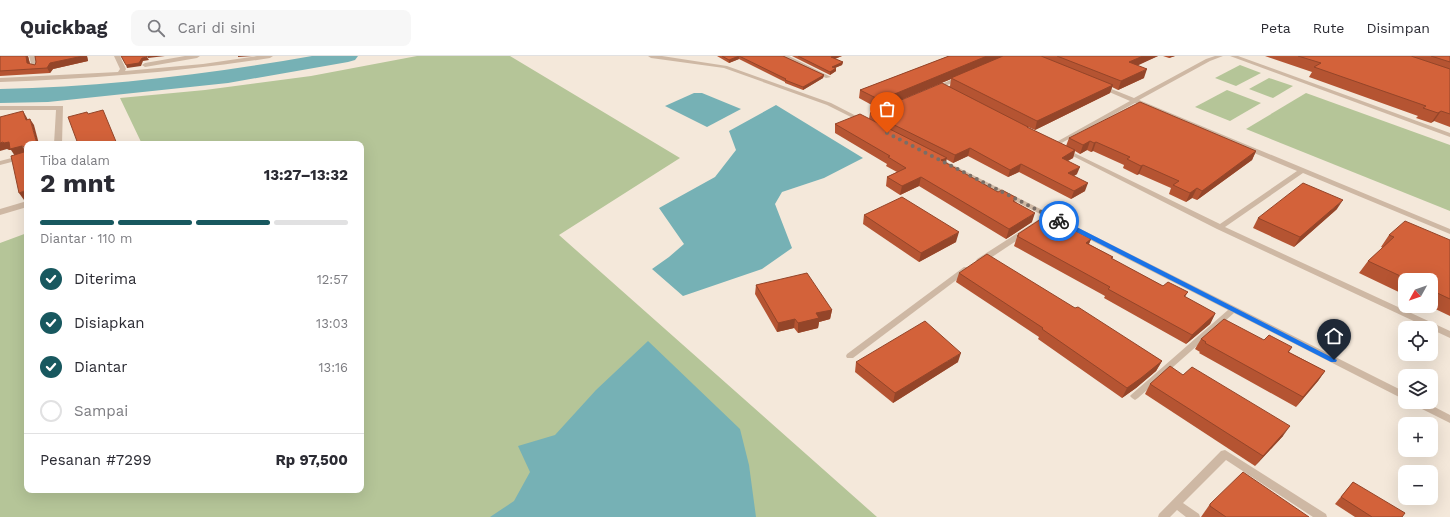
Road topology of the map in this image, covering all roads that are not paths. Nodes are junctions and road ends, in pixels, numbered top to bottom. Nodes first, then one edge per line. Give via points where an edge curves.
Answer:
1 (32, 56) edge
2 (117, 56) edge
3 (197, 56) edge
4 (270, 56) edge
5 (651, 56) edge
6 (1220, 56) edge
7 (1233, 56) edge
8 (784, 57) edge
9 (35, 68) edge
10 (122, 71) junction
11 (828, 77) edge
12 (963, 77) edge
13 (0, 80) edge
14 (1099, 85) edge
15 (926, 92) edge
16 (1136, 100) junction
17 (0, 108) edge
18 (865, 120) edge
19 (1450, 135) edge
20 (58, 141) edge
21 (930, 155) edge
22 (24, 157) edge
23 (0, 163) edge
24 (1303, 170) junction
25 (24, 205) edge
26 (0, 212) edge
27 (1049, 216) junction
28 (1220, 227) junction
29 (1450, 232) edge
30 (1234, 309) junction
31 (1450, 335) edge
32 (850, 356) dead end
33 (1398, 392) edge
34 (1135, 396) edge
35 (1431, 409) edge
36 (1450, 419) edge
37 (1176, 504) junction
38 (1163, 517) edge
39 (1195, 517) edge
40 (1322, 517) edge

1 - 9 street
2 - 10 street
3 - 10 street
4 - 10 street via 232,62
5 - 18 lane via 725,67 829,104
6 - 16 lane via 1208,60
7 - 19 lane
8 - 11 street
10 - 13 street
12 - 15 lane via 944,87
14 - 16 lane
16 - 24 lane
16 - 28 lane via 1051,144
17 - 20 street via 60,108
21 - 27 lane
22 - 23 street
24 - 28 lane
24 - 29 lane
25 - 26 street
27 - 30 lane
27 - 32 lane via 955,277
28 - 31 lane
30 - 33 lane
30 - 34 lane
35 - 36 lane
37 - 38 lane
37 - 39 lane
37 - 40 lane via 1225,454

